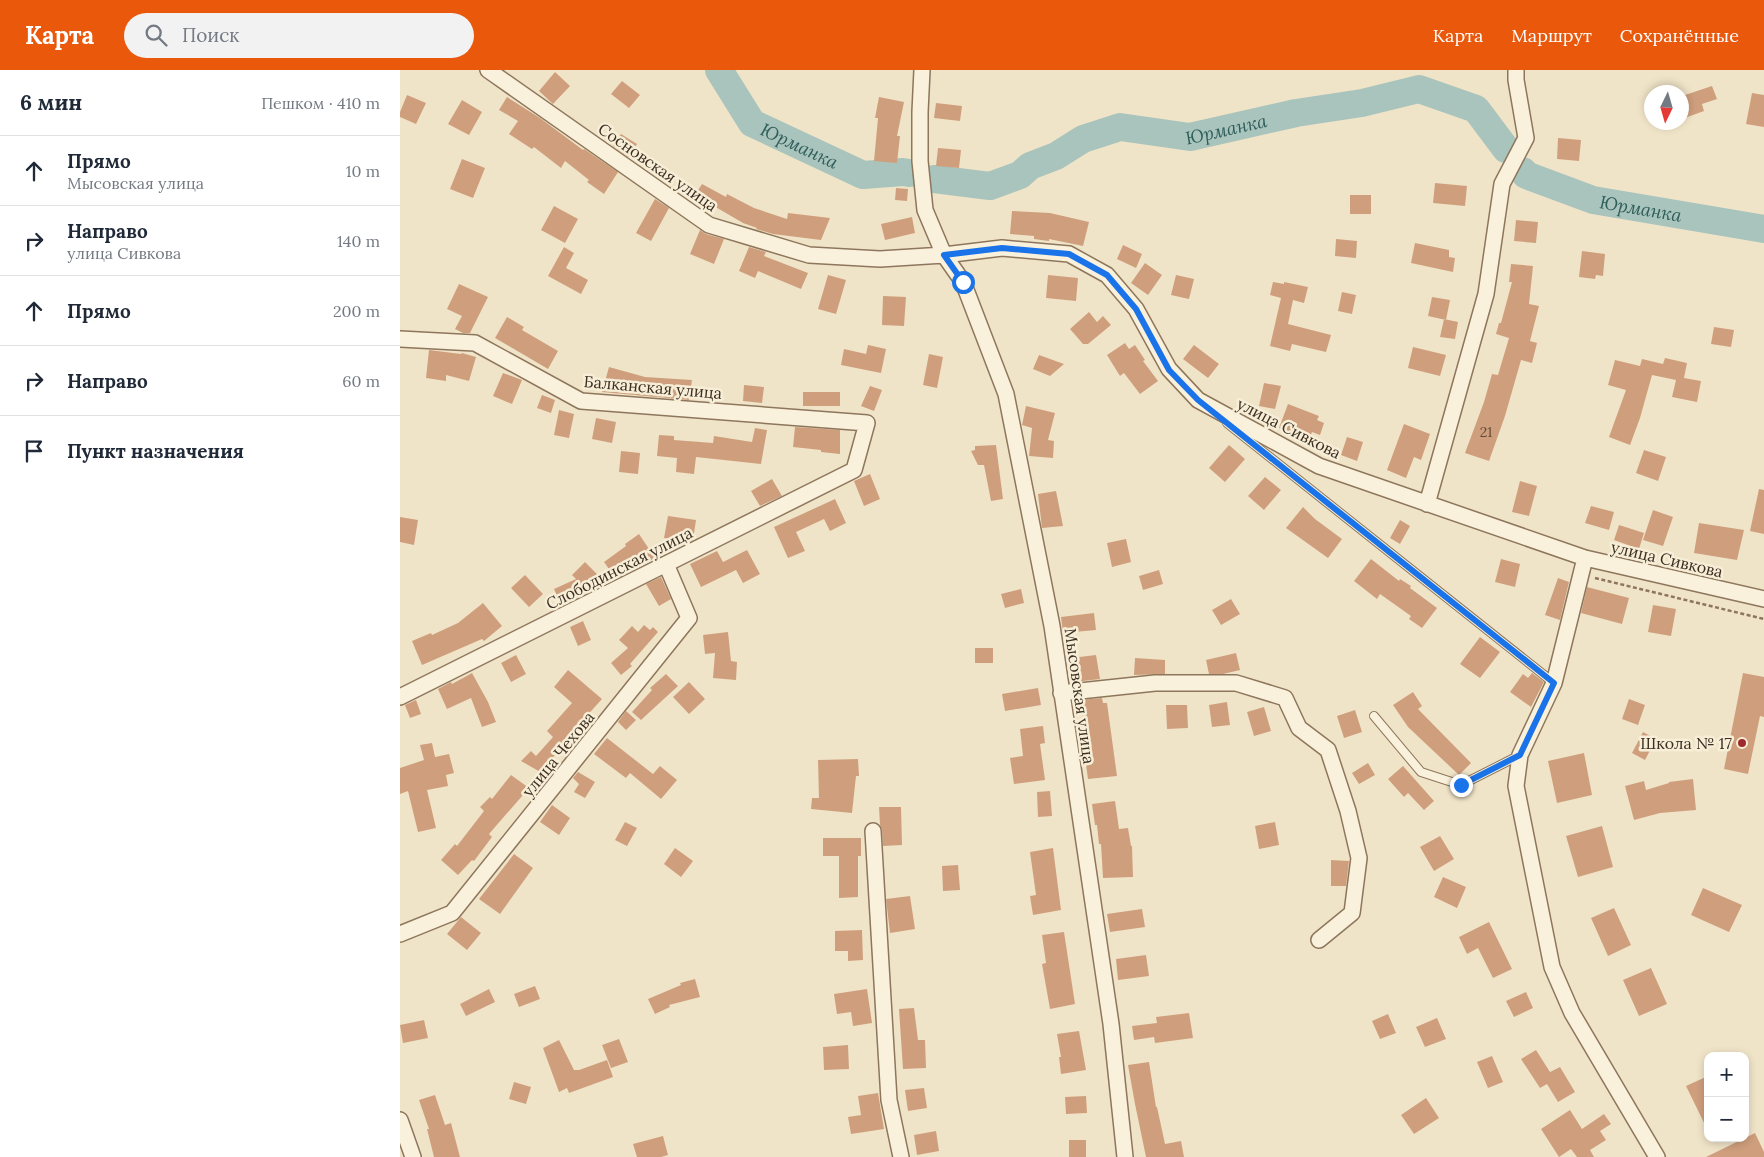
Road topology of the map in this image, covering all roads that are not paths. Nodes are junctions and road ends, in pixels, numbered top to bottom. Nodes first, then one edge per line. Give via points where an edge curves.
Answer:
1 (488, 70) edge
2 (922, 70) edge
3 (1516, 70) edge
4 (944, 255) junction
5 (400, 339) edge
6 (1198, 400) junction
7 (854, 470) joint
8 (1427, 504) junction
9 (1585, 558) junction
10 (666, 564) junction
11 (1764, 599) edge
12 (1554, 683) junction
13 (1061, 693) junction
14 (400, 697) edge
15 (1374, 716) dead end
16 (1520, 755) junction
17 (873, 831) dead end
18 (400, 934) edge
19 (1319, 940) dead end
20 (400, 1120) edge
21 (413, 1157) edge
22 (901, 1157) edge
23 (1125, 1157) edge
24 (1656, 1157) edge

1 - 4 street, Сосновская улица via 709,225 809,255 880,258
2 - 4 street, Мысовская улица via 920,160 925,210
3 - 8 street via 1526,138 1502,184 1486,294
4 - 6 street, улица Сивкова via 1002,248 1069,254 1107,275 1136,309 1169,370
4 - 13 street, Мысовская улица via 963,282 1006,394 1052,626
5 - 7 street, Балканская улица via 475,343 581,401 867,423
6 - 8 street, улица Сивкова via 1319,466
6 - 12 lane
7 - 10 street, Слободинская улица
8 - 9 street, улица Сивкова
9 - 11 street, улица Сивкова
9 - 12 street
10 - 14 street, Слободинская улица
10 - 18 street, улица Чехова via 690,618 452,913
12 - 16 street
13 - 19 street via 1155,683 1236,683 1285,698 1299,728 1328,750 1359,858 1352,913
13 - 23 street, Мысовская улица via 1111,1024
15 - 16 lane via 1421,772 1461,785
16 - 24 street via 1516,786 1552,967 1572,1014
17 - 22 street via 889,1100
20 - 21 street

